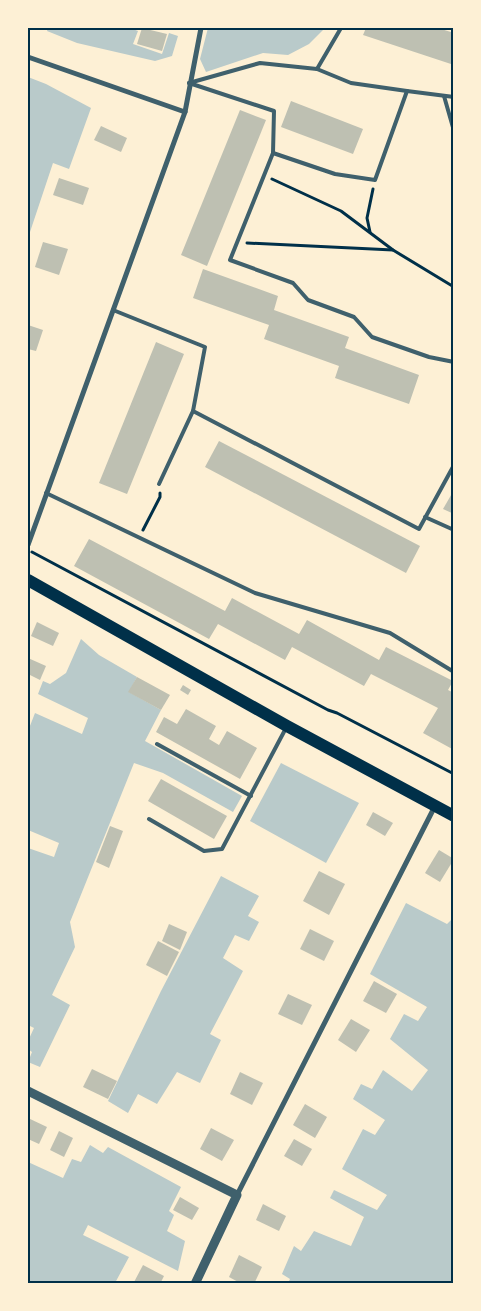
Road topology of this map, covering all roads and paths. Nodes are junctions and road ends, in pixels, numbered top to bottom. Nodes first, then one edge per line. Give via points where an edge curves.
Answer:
1 (202, 28) edge
2 (341, 28) edge
3 (28, 57) edge
4 (317, 69) junction
5 (189, 84) junction
6 (408, 90) junction
7 (444, 96) junction
8 (454, 97) edge
9 (185, 112) junction
10 (454, 131) edge
11 (273, 153) junction
12 (264, 176) junction
13 (375, 180) junction
14 (370, 233) junction
15 (238, 242) junction
16 (393, 250) junction
17 (454, 287) edge
18 (112, 309) junction
19 (454, 362) edge
20 (193, 411) junction
21 (454, 465) edge
22 (159, 484) dead end
23 (46, 494) junction
24 (160, 497) dead end
25 (425, 516) junction
26 (148, 518) dead end
27 (454, 530) edge
28 (28, 545) edge
29 (28, 549) edge
30 (28, 580) edge
31 (454, 672) edge
32 (287, 726) junction
33 (157, 744) dead end
34 (454, 774) edge
35 (251, 796) junction
36 (435, 805) junction
37 (454, 816) edge
38 (149, 819) dead end
39 (28, 1091) edge
40 (237, 1195) junction
41 (195, 1284) edge

1 - 5 street
2 - 4 lane
3 - 9 street
4 - 5 lane via 260,63
4 - 6 lane via 351,83
5 - 9 street
5 - 11 lane via 274,111
6 - 7 lane
6 - 13 lane
7 - 8 lane
7 - 10 lane
9 - 18 street
11 - 12 lane
11 - 13 lane via 335,174
12 - 14 path via 341,211
12 - 15 lane
13 - 14 path via 367,218
14 - 16 path
15 - 16 path
15 - 19 lane via 230,260 293,284 308,300 354,318 372,337 429,357
16 - 17 path
18 - 20 lane via 205,346
18 - 23 street
20 - 22 lane
20 - 25 lane via 419,529
21 - 25 lane
23 - 28 street
23 - 31 lane via 255,593 390,633
24 - 26 path
25 - 27 lane
29 - 34 path
30 - 32 main road
32 - 35 lane
32 - 36 main road
33 - 35 lane
35 - 38 lane via 222,850 204,851
36 - 37 main road
36 - 40 street
39 - 40 street
40 - 41 street

